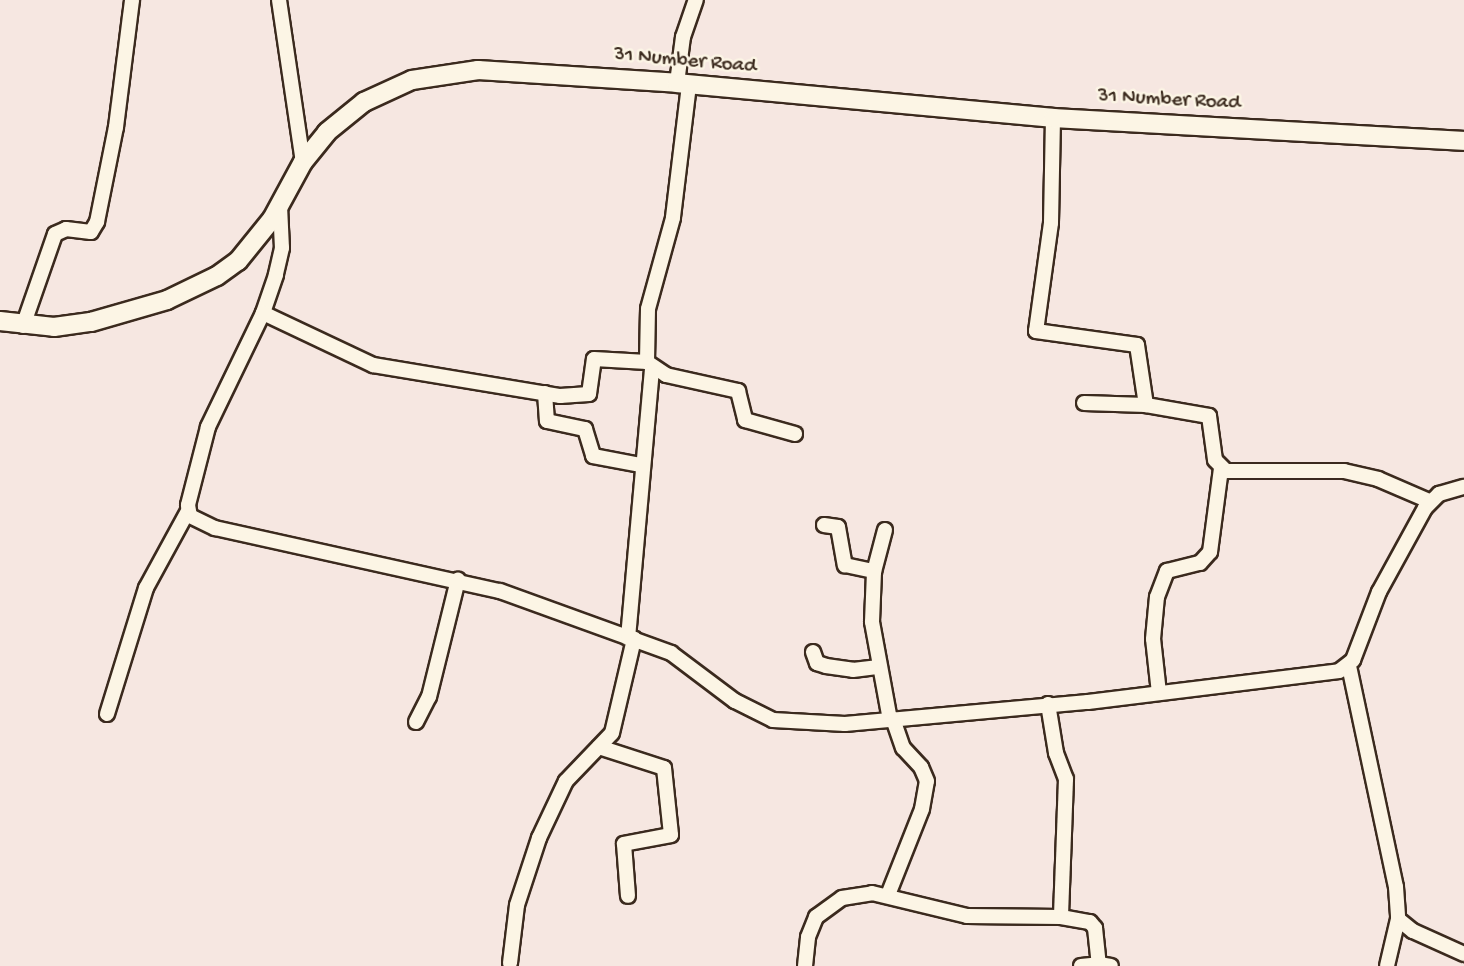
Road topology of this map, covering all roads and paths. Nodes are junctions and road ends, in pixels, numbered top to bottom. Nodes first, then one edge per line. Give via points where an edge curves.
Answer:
1 (132, 0) edge
2 (279, 0) edge
3 (696, 0) edge
4 (683, 84) junction
5 (1053, 118) junction
6 (1464, 141) edge
7 (303, 162) junction
8 (280, 206) junction
9 (263, 313) junction
10 (0, 321) edge
11 (23, 326) junction
12 (650, 365) junction
13 (545, 393) junction
14 (1084, 403) dead end
15 (1146, 405) junction
16 (795, 434) dead end
17 (642, 465) junction
18 (1221, 468) junction
19 (1464, 487) edge
20 (1429, 501) junction
21 (188, 511) junction
22 (824, 525) dead end
23 (885, 530) dead end
24 (874, 571) junction
25 (458, 580) junction
26 (631, 639) junction
27 (813, 652) dead end
28 (1349, 666) junction
29 (879, 667) junction
30 (1159, 693) junction
31 (1048, 704) junction
32 (107, 714) dead end
33 (892, 719) junction
34 (416, 722) dead end
35 (599, 747) junction
36 (888, 895) junction
37 (628, 897) dead end
38 (1061, 917) junction
39 (1398, 919) junction
40 (1464, 954) edge
41 (510, 963) dead end
42 (1105, 965) edge
43 (805, 966) edge
44 (1081, 966) edge
45 (1387, 966) edge

1 - 11 street via 116,127 98,222 91,232 66,230 55,234
2 - 7 street
3 - 4 street via 683,37
4 - 5 main road, 31 Number Road
4 - 7 main road, 31 Number Road via 478,70 412,80 364,102 327,132
4 - 12 street via 674,218 648,309 645,348
5 - 6 main road, 31 Number Road
5 - 15 street via 1051,223 1034,327 1038,334 1137,345
7 - 8 main road, 31 Number Road
8 - 9 street via 282,248
8 - 11 main road, 31 Number Road via 237,261 167,300 91,322
9 - 13 street via 373,364
9 - 21 street via 207,427
10 - 11 main road, 31 Number Road
12 - 13 street via 594,359 589,394 572,397
12 - 16 street via 666,375 732,389 741,394 745,420
12 - 17 street
13 - 17 street via 547,421 585,429 593,456
14 - 15 street
15 - 18 street via 1209,416 1213,454
17 - 26 street
18 - 20 street via 1233,472 1279,468 1344,471 1378,479
18 - 30 street via 1210,552 1200,563 1167,571 1157,597 1153,639
19 - 20 street via 1444,491
20 - 28 street via 1403,542
21 - 25 street via 196,520 215,528
21 - 32 street via 146,588
22 - 24 street via 838,527 845,565
23 - 24 street
24 - 29 street via 872,635
25 - 26 street
25 - 34 street via 429,697
26 - 33 street via 671,653 735,701 773,720 826,724
26 - 35 street via 614,727
27 - 29 street via 817,663 826,666 853,670
28 - 30 street via 1332,673
28 - 39 street via 1389,852
29 - 33 street
30 - 31 street
31 - 33 street
31 - 38 street via 1056,753 1066,779
33 - 36 street via 903,748 921,767 927,781 922,809
35 - 37 street via 664,768 671,835 624,844
35 - 41 street via 566,782 539,838 518,905
36 - 38 street via 926,909 967,916
36 - 43 street via 856,894 825,908 811,927
38 - 42 street via 1093,925
39 - 40 street via 1413,931
39 - 45 street
42 - 44 street

